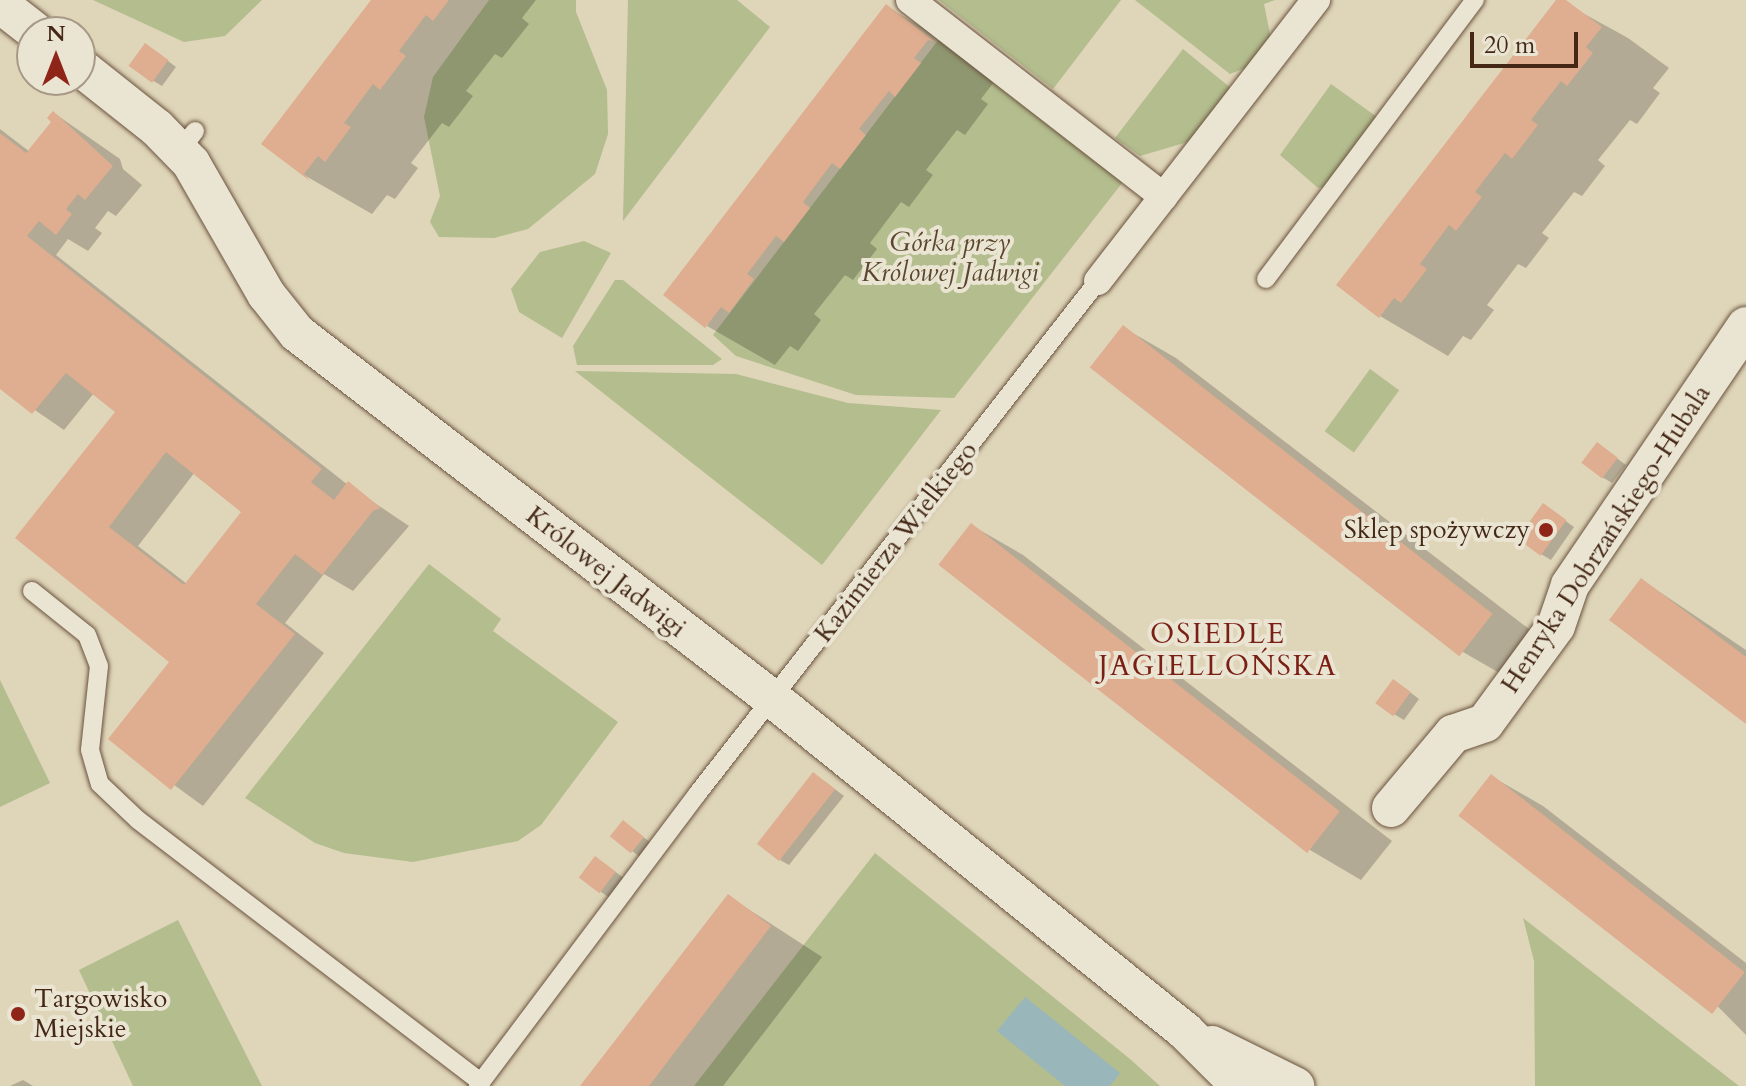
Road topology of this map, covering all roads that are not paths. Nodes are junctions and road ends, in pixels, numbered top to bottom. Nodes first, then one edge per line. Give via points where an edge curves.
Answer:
1 (910, 0) edge
2 (1316, 0) edge
3 (1475, 0) edge
4 (0, 4) edge
5 (16, 16) edge
6 (96, 78) edge
7 (1164, 197) junction
8 (1266, 279) dead end
9 (1098, 281) joint
10 (1746, 326) edge
11 (32, 591) dead end
12 (773, 701) junction
13 (1391, 808) dead end
14 (1185, 1031) junction
15 (479, 1084) edge
16 (1240, 1086) edge
17 (1295, 1086) edge

1 - 7 street
2 - 7 street, Kazimierza Wielkiego
3 - 8 lane
4 - 5 street
6 - 12 street, Królowej Jadwigi via 188,141 266,294 297,333
7 - 9 street, Kazimierza Wielkiego
9 - 12 lane, Kazimierza Wielkiego
10 - 13 street, Henryka Dobrzańskiego-Hubala via 1570,585 1556,626 1494,711 1485,723 1453,734
11 - 15 lane via 87,635 99,666 90,750 100,784 138,820
12 - 14 street, Królowej Jadwigi
12 - 15 lane, Kazimierza Wielkiego
14 - 16 street, Królowej Jadwigi
14 - 17 street, Królowej Jadwigi

